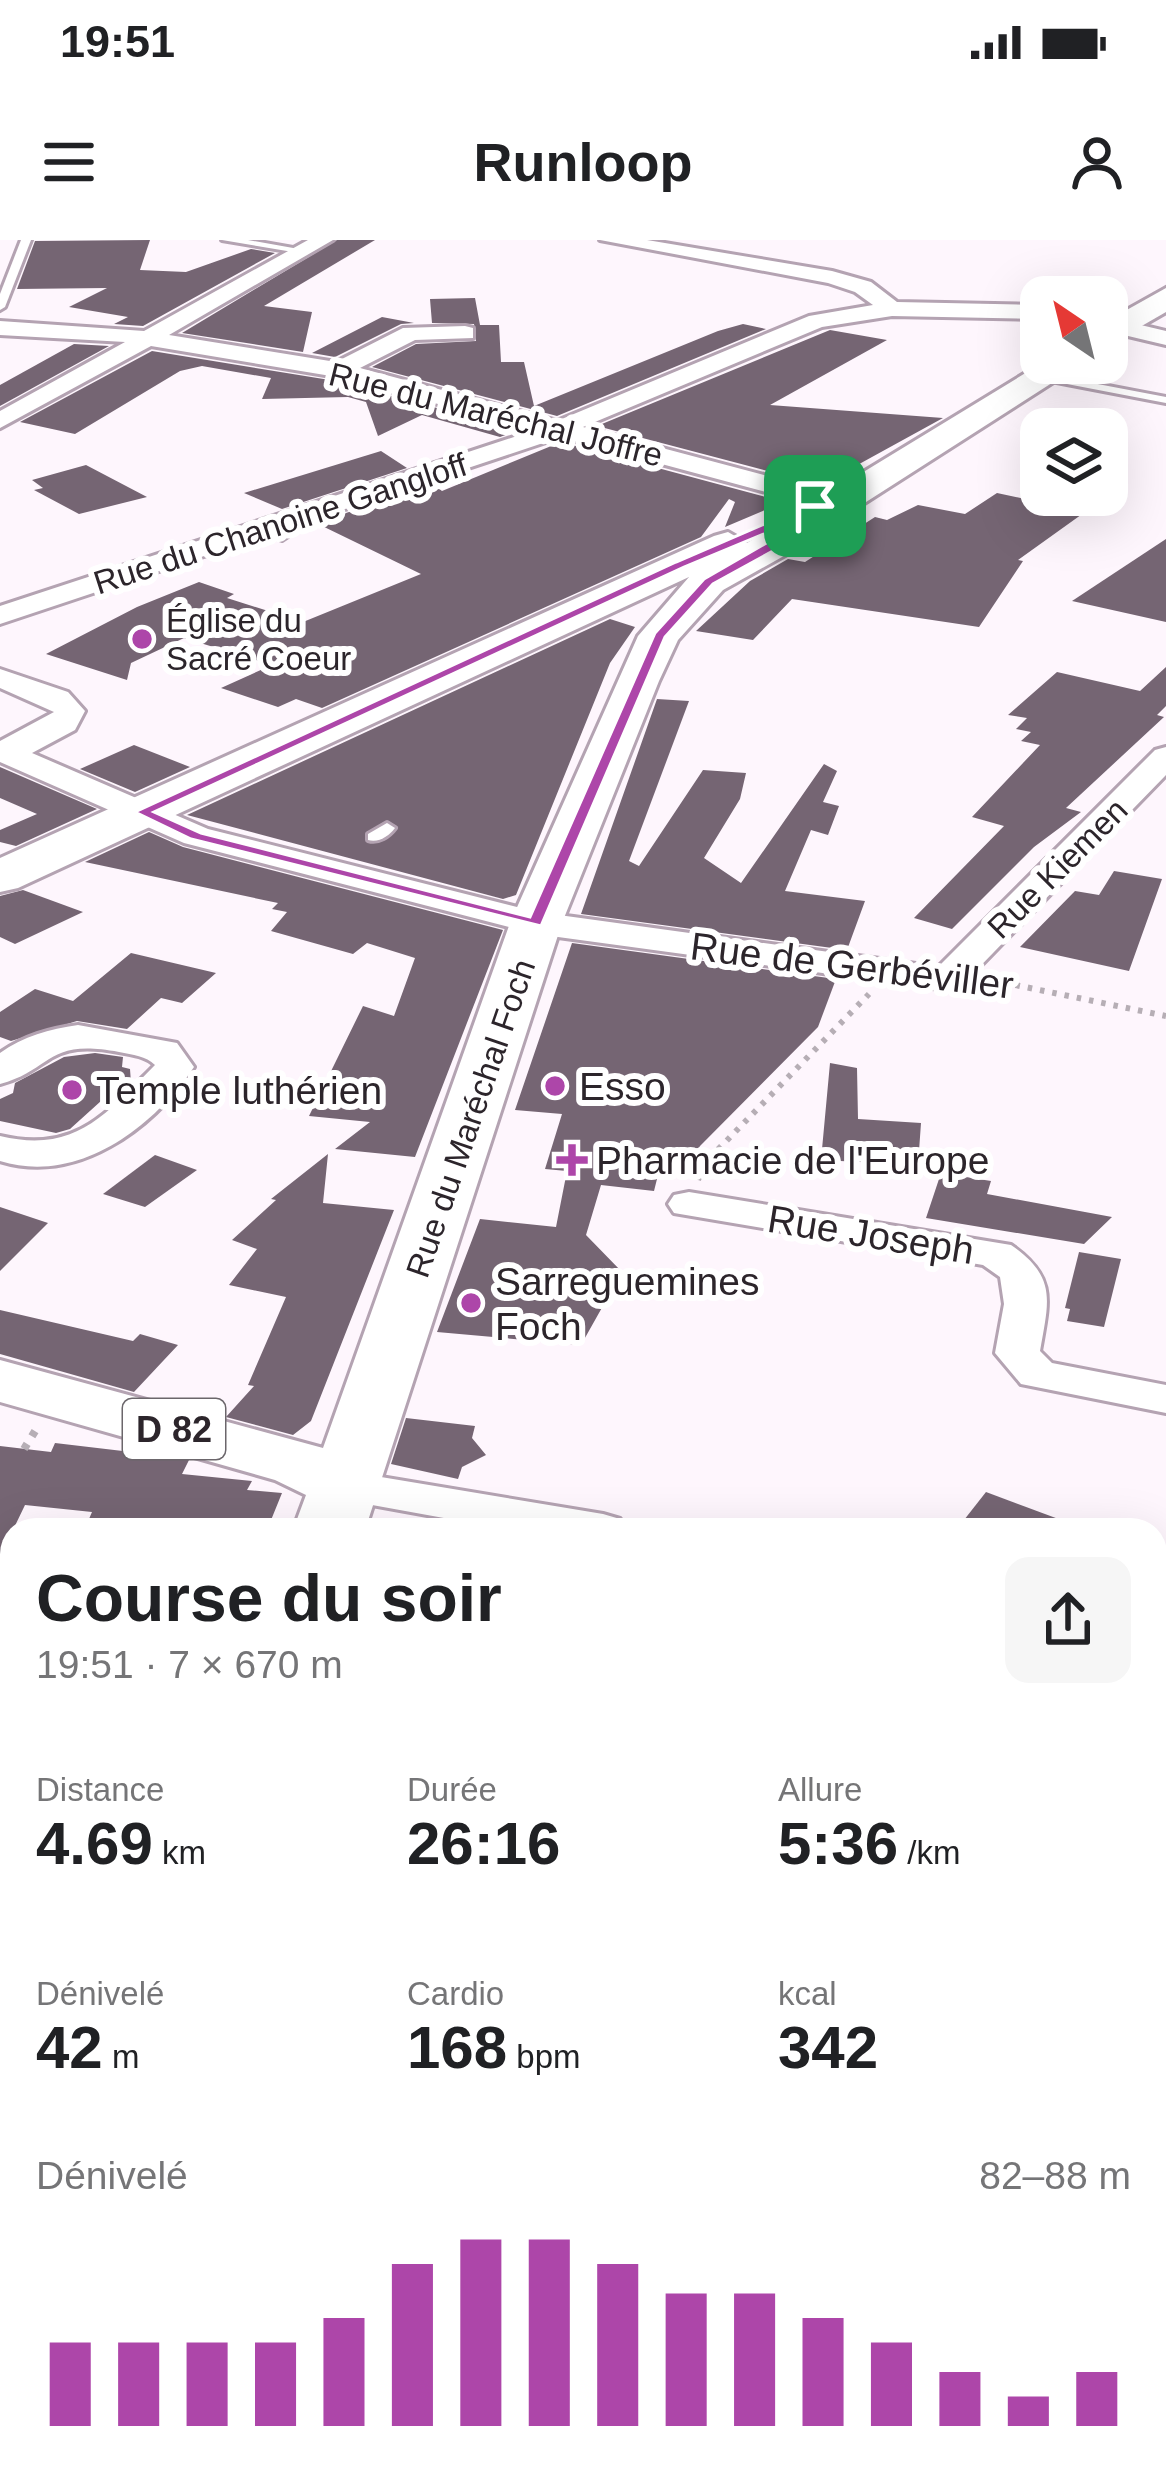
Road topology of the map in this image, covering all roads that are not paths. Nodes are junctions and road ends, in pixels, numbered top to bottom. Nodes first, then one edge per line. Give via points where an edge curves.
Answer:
1 (26, 240) edge
2 (227, 240) edge
3 (625, 241) edge
4 (314, 245) edge
5 (1165, 299) edge
6 (0, 307) edge
7 (892, 309) junction
8 (1020, 310) edge
9 (1128, 316) edge
10 (0, 328) edge
11 (1128, 328) edge
12 (464, 333) dead end
13 (1166, 338) edge
14 (151, 339) junction
15 (339, 370) junction
16 (1032, 384) edge
17 (1107, 384) edge
18 (1166, 400) edge
19 (0, 422) edge
20 (559, 429) junction
21 (838, 503) junction
22 (718, 560) junction
23 (0, 615) edge
24 (0, 678) edge
25 (4, 751) edge
26 (1165, 760) edge
27 (142, 812) junction
28 (0, 877) edge
29 (536, 923) junction
30 (947, 979) joint
31 (7, 1058) edge
32 (3, 1153) edge
33 (689, 1204) road end
34 (2, 1386) edge
35 (1166, 1399) edge
36 (337, 1508) edge
37 (458, 1518) edge

1 - 6 lane
2 - 4 lane
3 - 7 street via 832,277
4 - 14 street
5 - 9 main road
7 - 8 street, Rue du Chanoine Gangloff
7 - 20 street, Rue du Chanoine Gangloff via 817,322
10 - 14 street, Rue du Maréchal Joffre
11 - 13 street
12 - 15 street via 411,333
14 - 15 street, Rue du Maréchal Joffre
14 - 19 street
15 - 20 street, Rue du Maréchal Joffre
16 - 21 main road, Rue du Maréchal Foch
17 - 18 lane
20 - 21 street, Rue du Maréchal Joffre
20 - 23 street, Rue du Chanoine Gangloff via 272,532
21 - 22 main road, Rue du Maréchal Foch via 825,518
22 - 27 main road
22 - 29 main road, Rue du Maréchal Foch via 659,636
24 - 25 street via 58,698 70,711 64,723
25 - 27 street, Rue de Gerbéviller
26 - 30 street, Rue Kiemen
27 - 28 main road
27 - 29 street, Rue de Gerbéviller via 196,836 339,864
29 - 30 street, Rue de Gerbéviller
29 - 36 main road, Rue du Maréchal Foch
31 - 32 street via 87,1033 164,1051 175,1067 99,1140 64,1155
33 - 35 street, Rue Joseph via 996,1254 1022,1272 1017,1353 1037,1374
34 - 36 main road, D 82 via 299,1464
36 - 37 street

